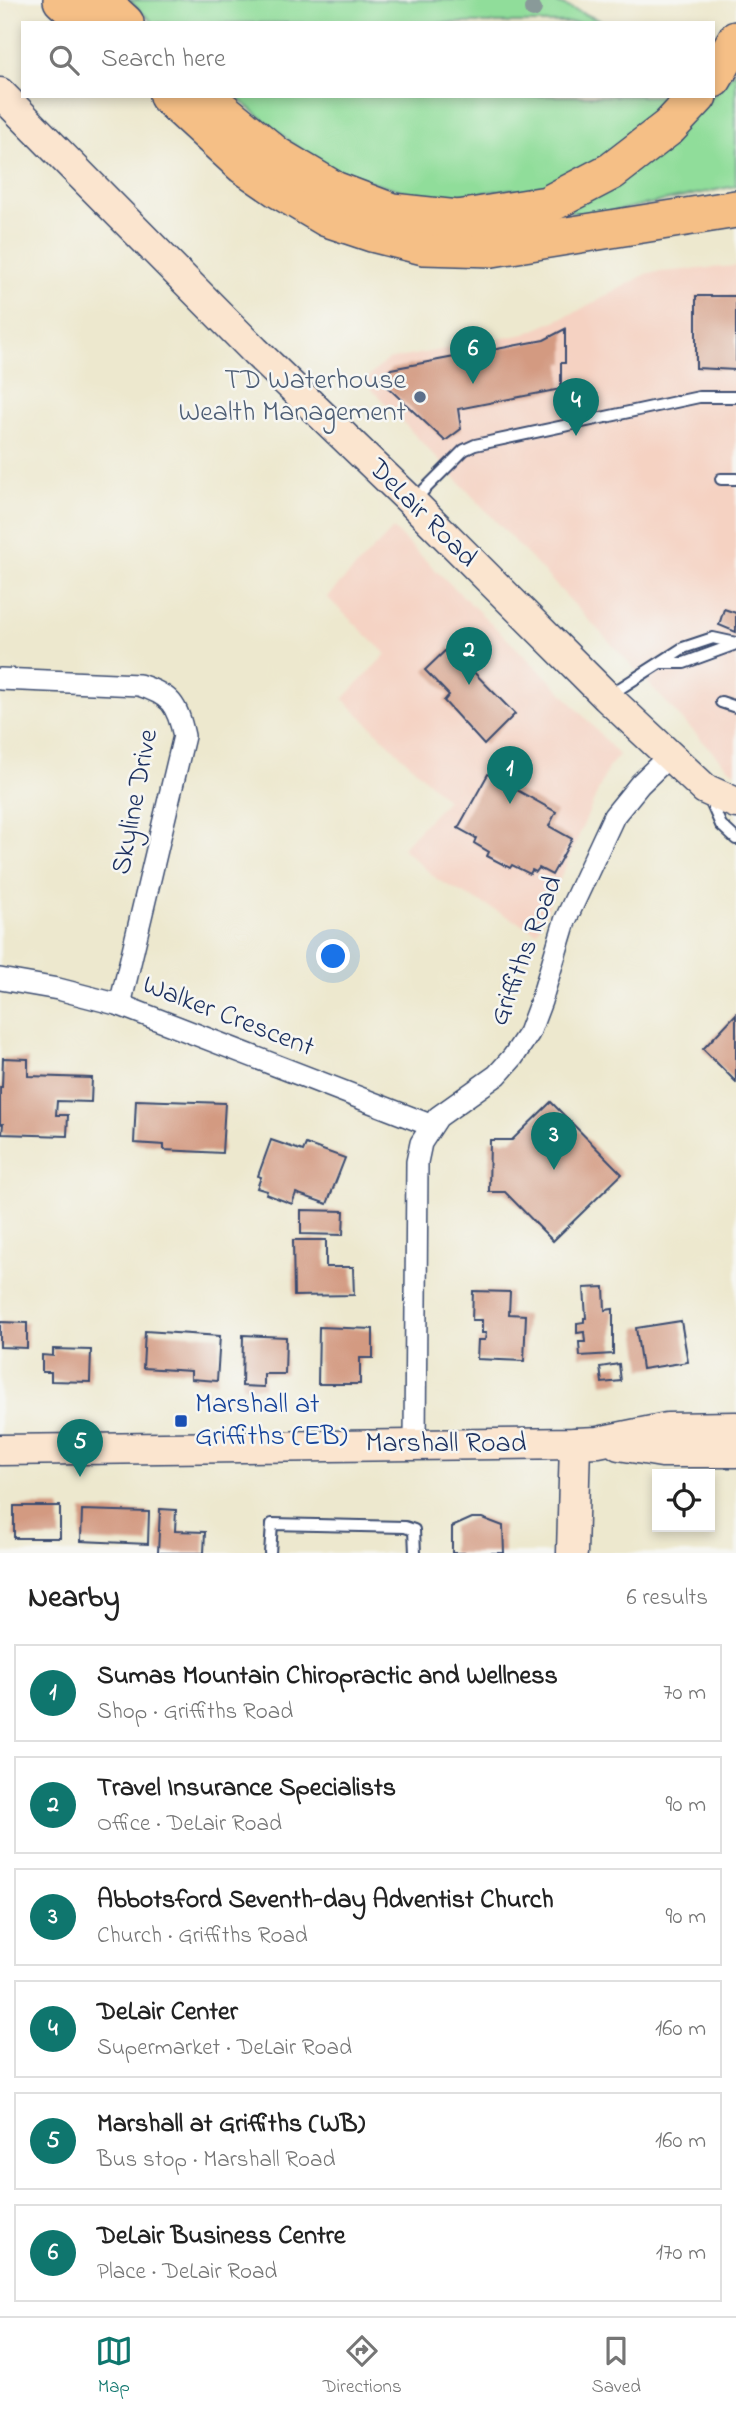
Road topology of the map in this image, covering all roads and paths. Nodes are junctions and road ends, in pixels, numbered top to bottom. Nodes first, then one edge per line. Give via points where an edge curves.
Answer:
1 (62, 0) edge
2 (100, 0) edge
3 (85, 21) edge
4 (123, 21) edge
5 (736, 40) edge
6 (715, 76) edge
7 (0, 93) edge
8 (170, 98) edge
9 (207, 98) edge
10 (696, 98) edge
11 (736, 209) edge
12 (736, 397) edge
13 (721, 479) dead end
14 (736, 479) edge
15 (412, 502) junction
16 (736, 644) edge
17 (0, 680) edge
18 (607, 696) junction
19 (721, 702) dead end
20 (736, 707) edge
21 (669, 756) junction
22 (705, 789) junction
23 (736, 803) edge
24 (736, 839) edge
25 (0, 979) edge
26 (120, 1005) junction
27 (430, 1125) junction
28 (736, 1427) edge
29 (586, 1443) junction
30 (415, 1444) junction
31 (0, 1450) edge
32 (736, 1452) edge
33 (270, 1553) edge
34 (415, 1553) edge
35 (572, 1553) edge

1 - 3 highway
2 - 4 highway
5 - 6 highway
7 - 15 street, DeLair Road
8 - 11 highway via 243,165 327,218 424,246 492,248
9 - 10 highway via 277,156 334,190 392,212 458,219 547,205 612,171 669,127
12 - 15 lane via 699,397 475,445 464,450
13 - 14 lane
15 - 18 street, DeLair Road
16 - 18 lane via 713,638 683,648
17 - 26 street, Skyline Drive via 139,685 160,692 179,712 184,736
18 - 21 street, DeLair Road
19 - 20 lane
21 - 22 street, DeLair Road
21 - 27 street, Griffiths Road via 614,816 565,921 529,1033 497,1075
22 - 23 street, DeLair Road
22 - 24 lane via 721,825
25 - 26 street, Walker Crescent
26 - 27 street, Walker Crescent
27 - 30 street via 417,1162
28 - 29 street, Marshall Road via 667,1428
29 - 30 street, Marshall Road
29 - 32 street, Marshall Road via 662,1452
29 - 35 street
30 - 31 street, Marshall Road
33 - 34 lane via 272,1524 405,1527 414,1530

